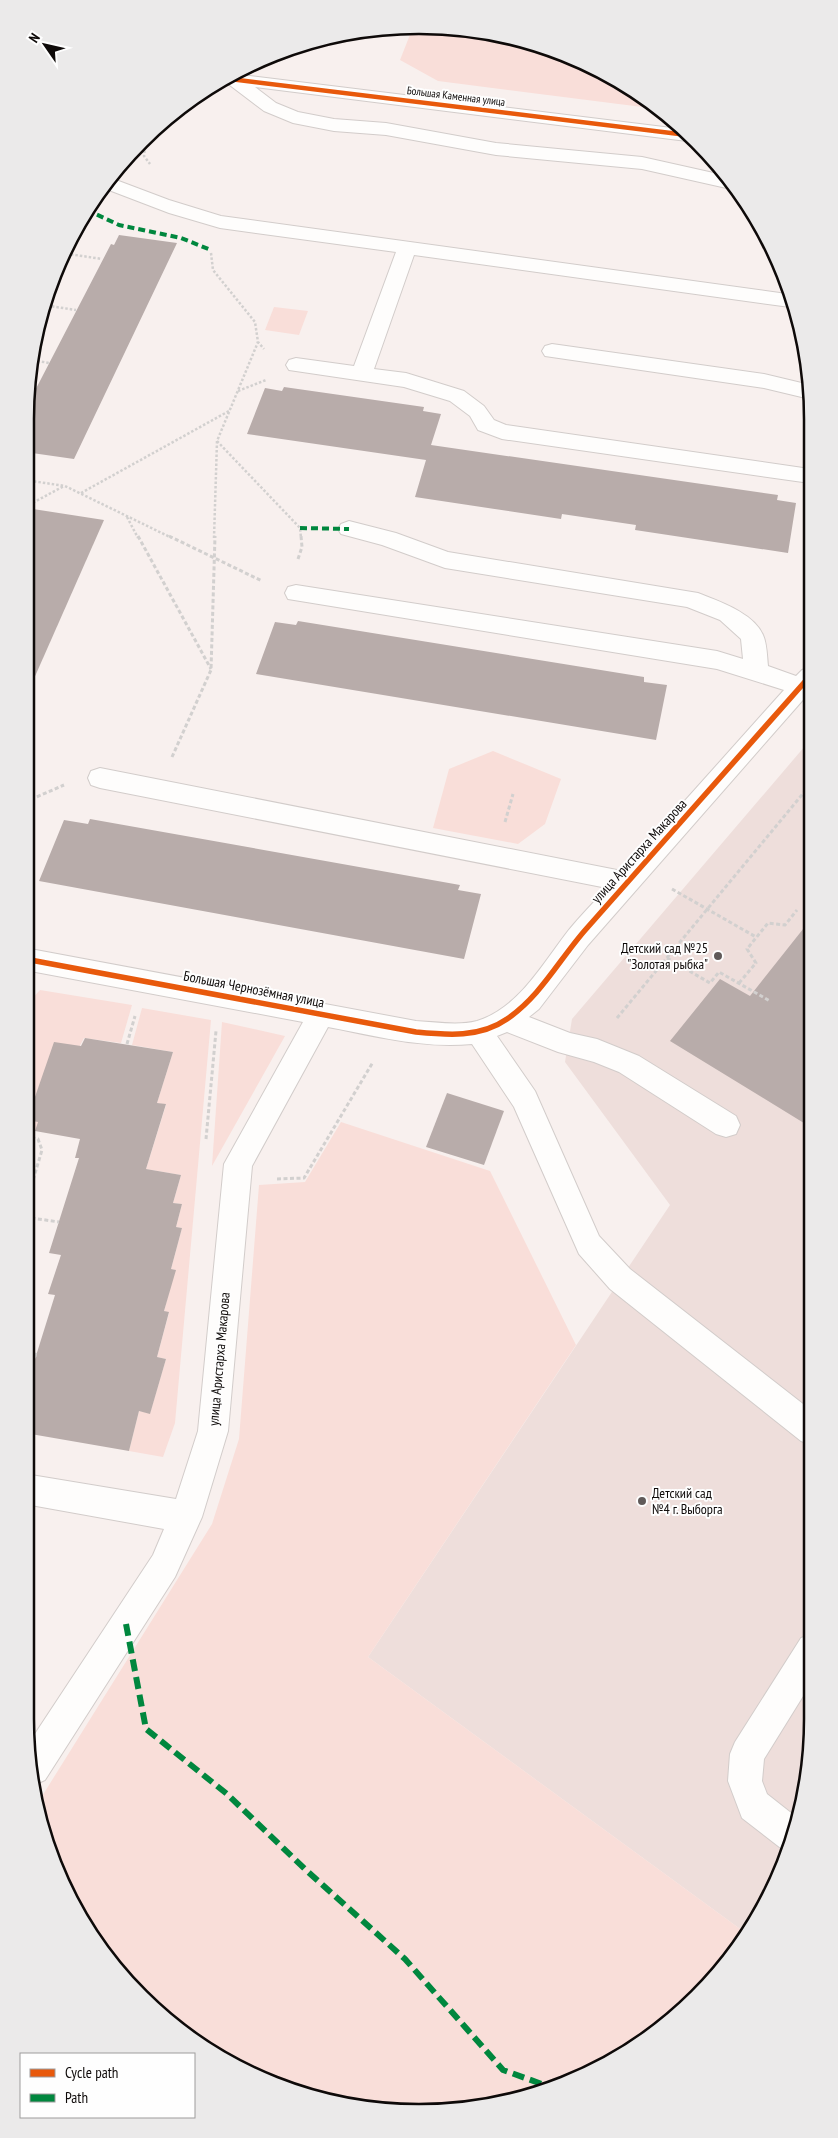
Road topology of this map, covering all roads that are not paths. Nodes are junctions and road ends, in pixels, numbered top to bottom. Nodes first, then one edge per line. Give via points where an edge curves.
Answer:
1 (237, 79) edge
2 (232, 82) edge
3 (399, 99) junction
4 (386, 129) junction
5 (651, 130) junction
6 (678, 134) edge
7 (642, 163) junction
8 (723, 181) edge
9 (112, 185) edge
10 (407, 248) junction
11 (786, 300) edge
12 (552, 351) dead end
13 (296, 364) dead end
14 (362, 374) junction
15 (803, 390) edge
16 (804, 475) edge
17 (349, 529) dead end
18 (296, 593) dead end
19 (757, 671) junction
20 (804, 682) edge
21 (804, 684) edge
22 (100, 778) dead end
23 (628, 882) junction
24 (34, 961) edge
25 (321, 1014) junction
26 (506, 1020) junction
27 (479, 1032) junction
28 (726, 1125) dead end
29 (804, 1424) edge
30 (34, 1491) edge
31 (186, 1517) junction
32 (804, 1664) edge
33 (36, 1763) edge
34 (787, 1832) edge

1 - 3 street, Большая Каменная улица
2 - 4 street via 270,107 293,117 334,125
3 - 4 street
3 - 5 street, Большая Каменная улица
4 - 7 street via 496,149
5 - 6 street, Большая Каменная улица
5 - 7 street
7 - 8 street
9 - 10 street via 150,201 220,222
10 - 11 street
10 - 14 street
12 - 15 street via 764,380
13 - 14 street
14 - 16 street via 406,380 457,396 477,411 486,424 502,432
17 - 19 street via 445,560 690,599 728,614 752,636
18 - 19 street via 717,660
19 - 20 street
21 - 23 street, улица Аристарха Макарова
22 - 23 street
23 - 26 street, улица Аристарха Макарова via 579,937 530,1001
24 - 25 street, Большая Чернозёмная улица
25 - 27 street, Большая Чернозёмная улица via 416,1032 449,1035
25 - 31 street, улица Аристарха Макарова via 238,1164 213,1431
26 - 27 street, улица Аристарха Макарова
26 - 28 street via 629,1064
27 - 29 street via 525,1100 588,1245 620,1279
30 - 31 street
31 - 33 street, улица Аристарха Макарова via 164,1566
32 - 34 street via 747,1754 745,1781 754,1806

